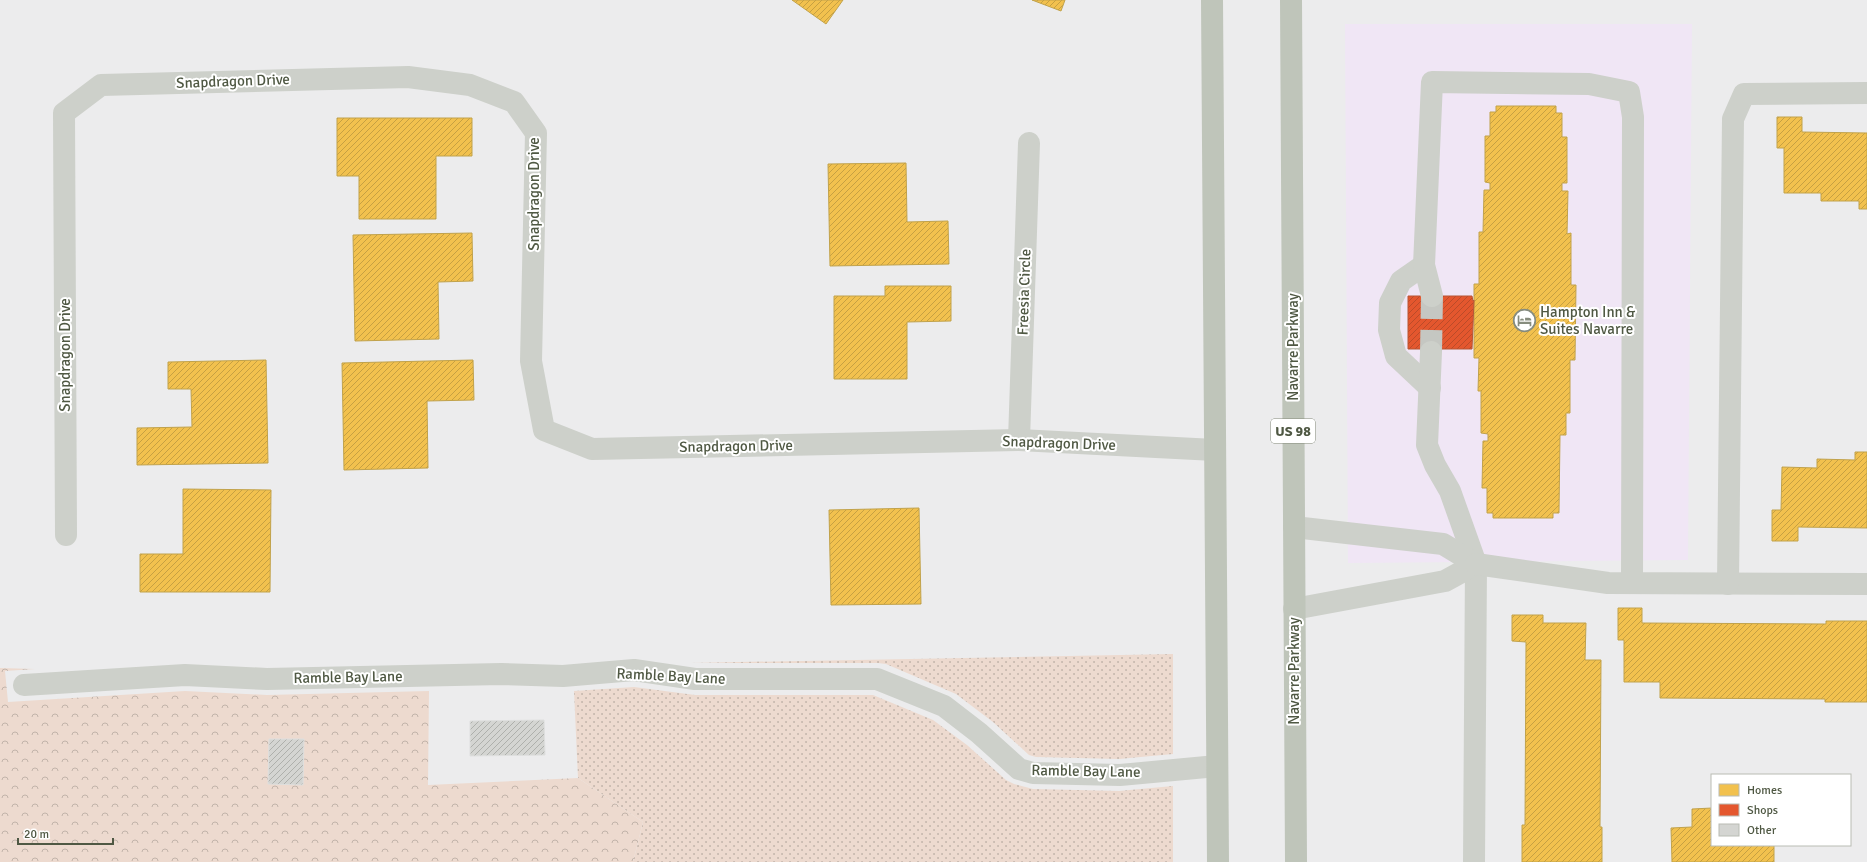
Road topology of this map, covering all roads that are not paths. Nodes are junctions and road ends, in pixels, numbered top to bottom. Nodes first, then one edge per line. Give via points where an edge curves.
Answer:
1 (1212, 0) edge
2 (1291, 0) edge
3 (1867, 93) edge
4 (1029, 143) dead end
5 (1424, 265) junction
6 (1432, 296) tunnel mouth
7 (1431, 352) tunnel mouth
8 (1430, 388) junction
9 (1019, 440) junction
10 (1215, 450) junction
11 (1294, 527) junction
12 (66, 535) dead end
13 (1476, 564) junction
14 (1632, 583) junction
15 (1728, 584) junction
16 (1867, 584) edge
17 (1294, 609) junction
18 (24, 685) dead end
19 (1217, 766) junction
20 (1218, 862) edge
21 (1296, 862) edge
22 (1474, 862) edge

1 - 10 highway
2 - 11 highway, Navarre Parkway / US 98
3 - 15 street via 1744,94 1733,119
4 - 9 street, Freesia Circle
5 - 6 street
5 - 8 street via 1400,281 1390,303 1389,330 1396,356
5 - 14 street via 1432,82 1589,84 1629,92 1633,117
7 - 8 street
8 - 13 street via 1427,445 1450,491
9 - 10 street, Snapdragon Drive
9 - 12 street, Snapdragon Drive via 592,449 544,430 531,361 536,133 514,102 470,85 408,76 101,85 64,113
10 - 19 highway
11 - 13 street via 1443,544
11 - 17 highway, Navarre Parkway / US 98
13 - 14 street via 1608,583
13 - 17 street via 1445,581
13 - 22 street
14 - 15 street
15 - 16 street
17 - 21 highway, Navarre Parkway / US 98
18 - 19 street, Ramble Bay Lane via 185,675 267,679 500,674 563,676 634,670 695,680 877,679 944,706 980,733 1019,769 1033,773 1120,775
19 - 20 highway

